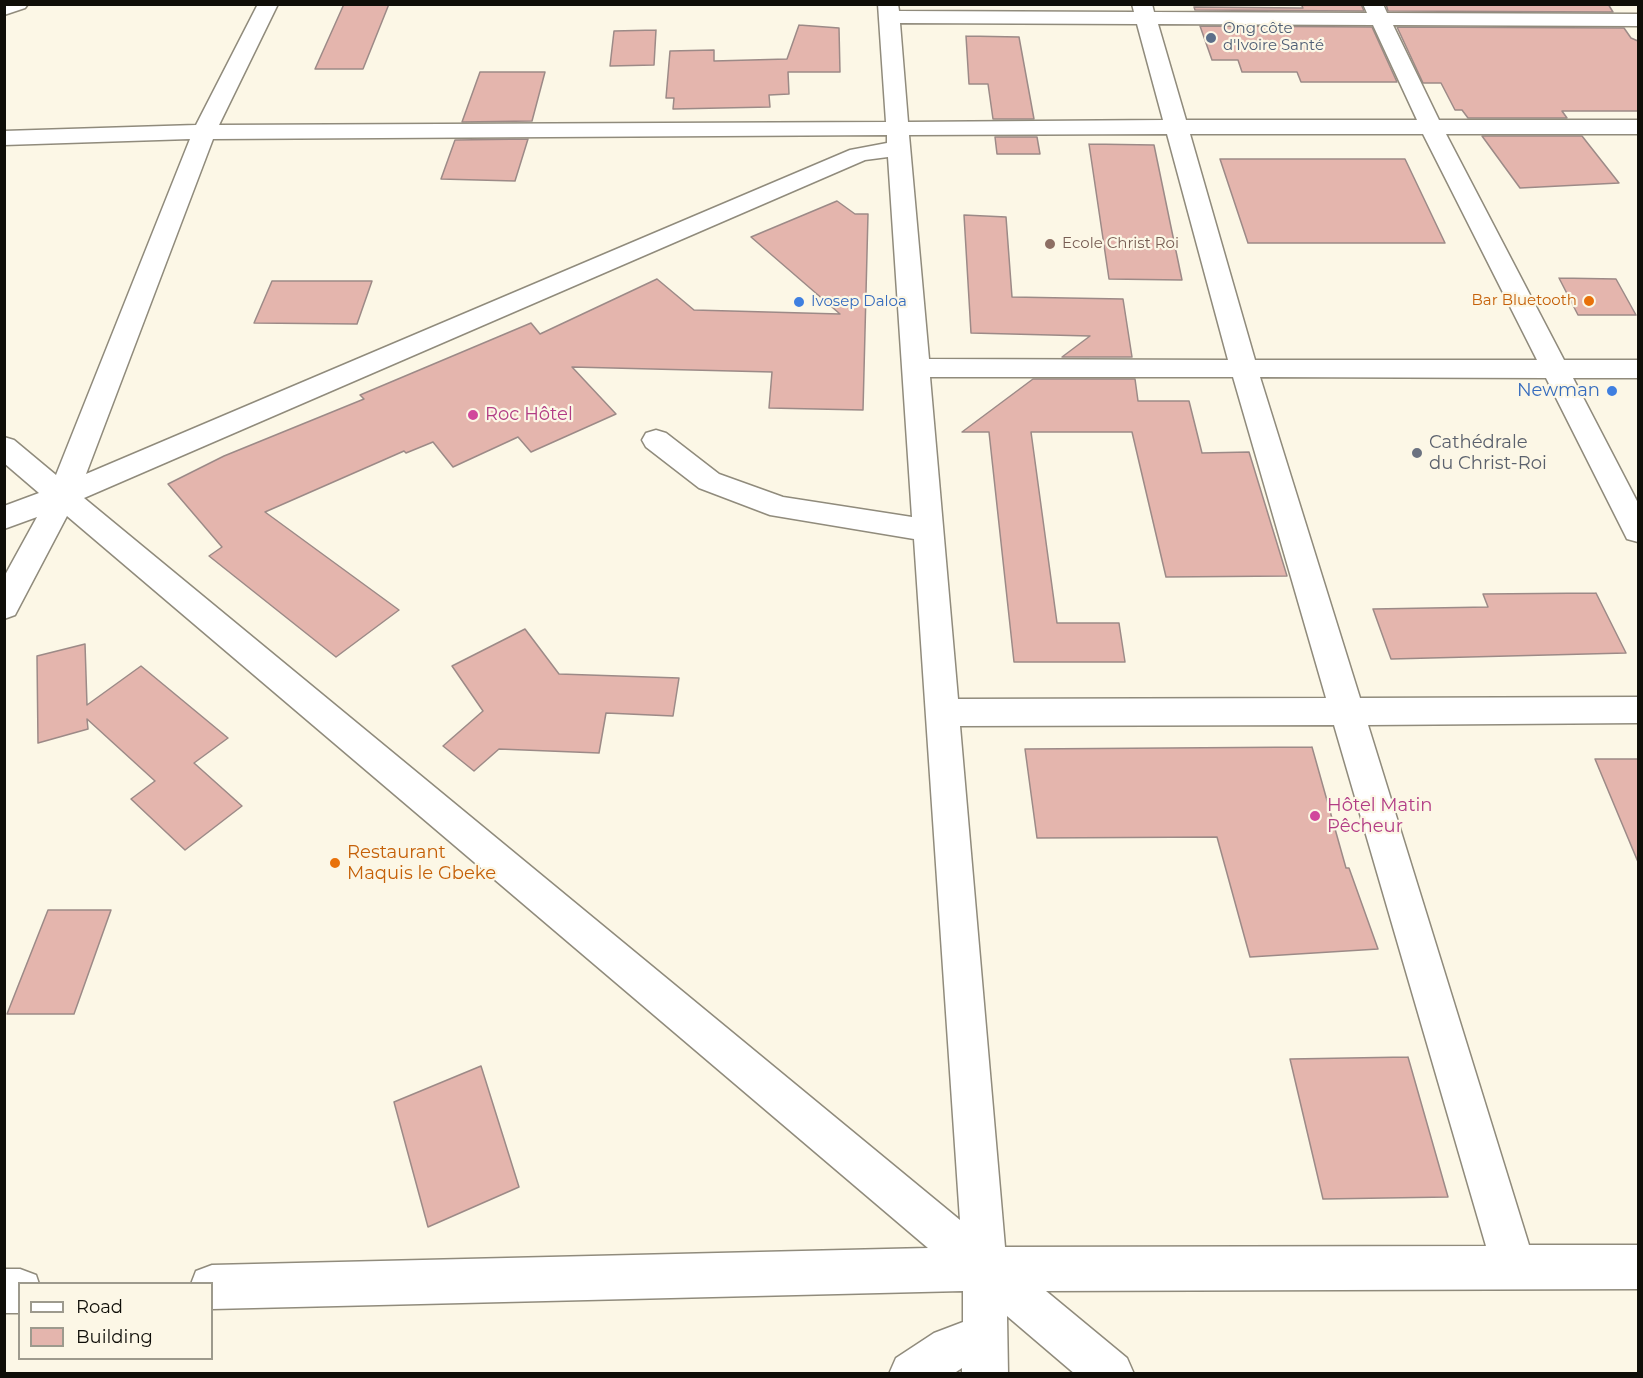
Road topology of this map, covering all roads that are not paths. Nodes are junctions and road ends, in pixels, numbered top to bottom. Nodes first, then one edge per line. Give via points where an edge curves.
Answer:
1 (18, 4) edge
2 (268, 4) edge
3 (4, 9) edge
4 (888, 11) edge
5 (1144, 12) edge
6 (1377, 13) edge
7 (1638, 20) edge
8 (1178, 127) junction
9 (1431, 127) junction
10 (1638, 127) edge
11 (204, 132) junction
12 (4, 138) edge
13 (899, 139) junction
14 (916, 368) junction
15 (1244, 368) junction
16 (1555, 369) junction
17 (1638, 369) edge
18 (656, 440) dead end
19 (4, 447) edge
20 (63, 495) junction
21 (4, 518) edge
22 (928, 530) junction
23 (1638, 531) edge
24 (4, 607) edge
25 (1638, 710) edge
26 (1347, 711) junction
27 (941, 713) junction
28 (1514, 1267) junction
29 (1638, 1267) edge
30 (985, 1269) junction
31 (213, 1287) edge
32 (985, 1356) edge
33 (912, 1374) edge
34 (1111, 1374) edge

1 - 3 street
2 - 11 street
4 - 5 street
4 - 13 street
5 - 6 street
5 - 8 street
6 - 7 street
6 - 9 street
8 - 9 street
8 - 13 street
8 - 15 street
9 - 10 street
9 - 16 street
11 - 12 street
11 - 13 street
11 - 20 street
13 - 14 street
13 - 20 street
14 - 15 street
14 - 22 street
15 - 16 street
15 - 26 street
16 - 17 street
16 - 23 street
18 - 22 street via 708,482 780,507
19 - 20 street
20 - 21 street
20 - 24 street
20 - 30 street
22 - 27 street
25 - 26 street
26 - 27 street
26 - 28 street
27 - 30 street
28 - 29 street
28 - 30 street
30 - 31 street
30 - 32 street
30 - 34 street
32 - 33 street via 950,1349

